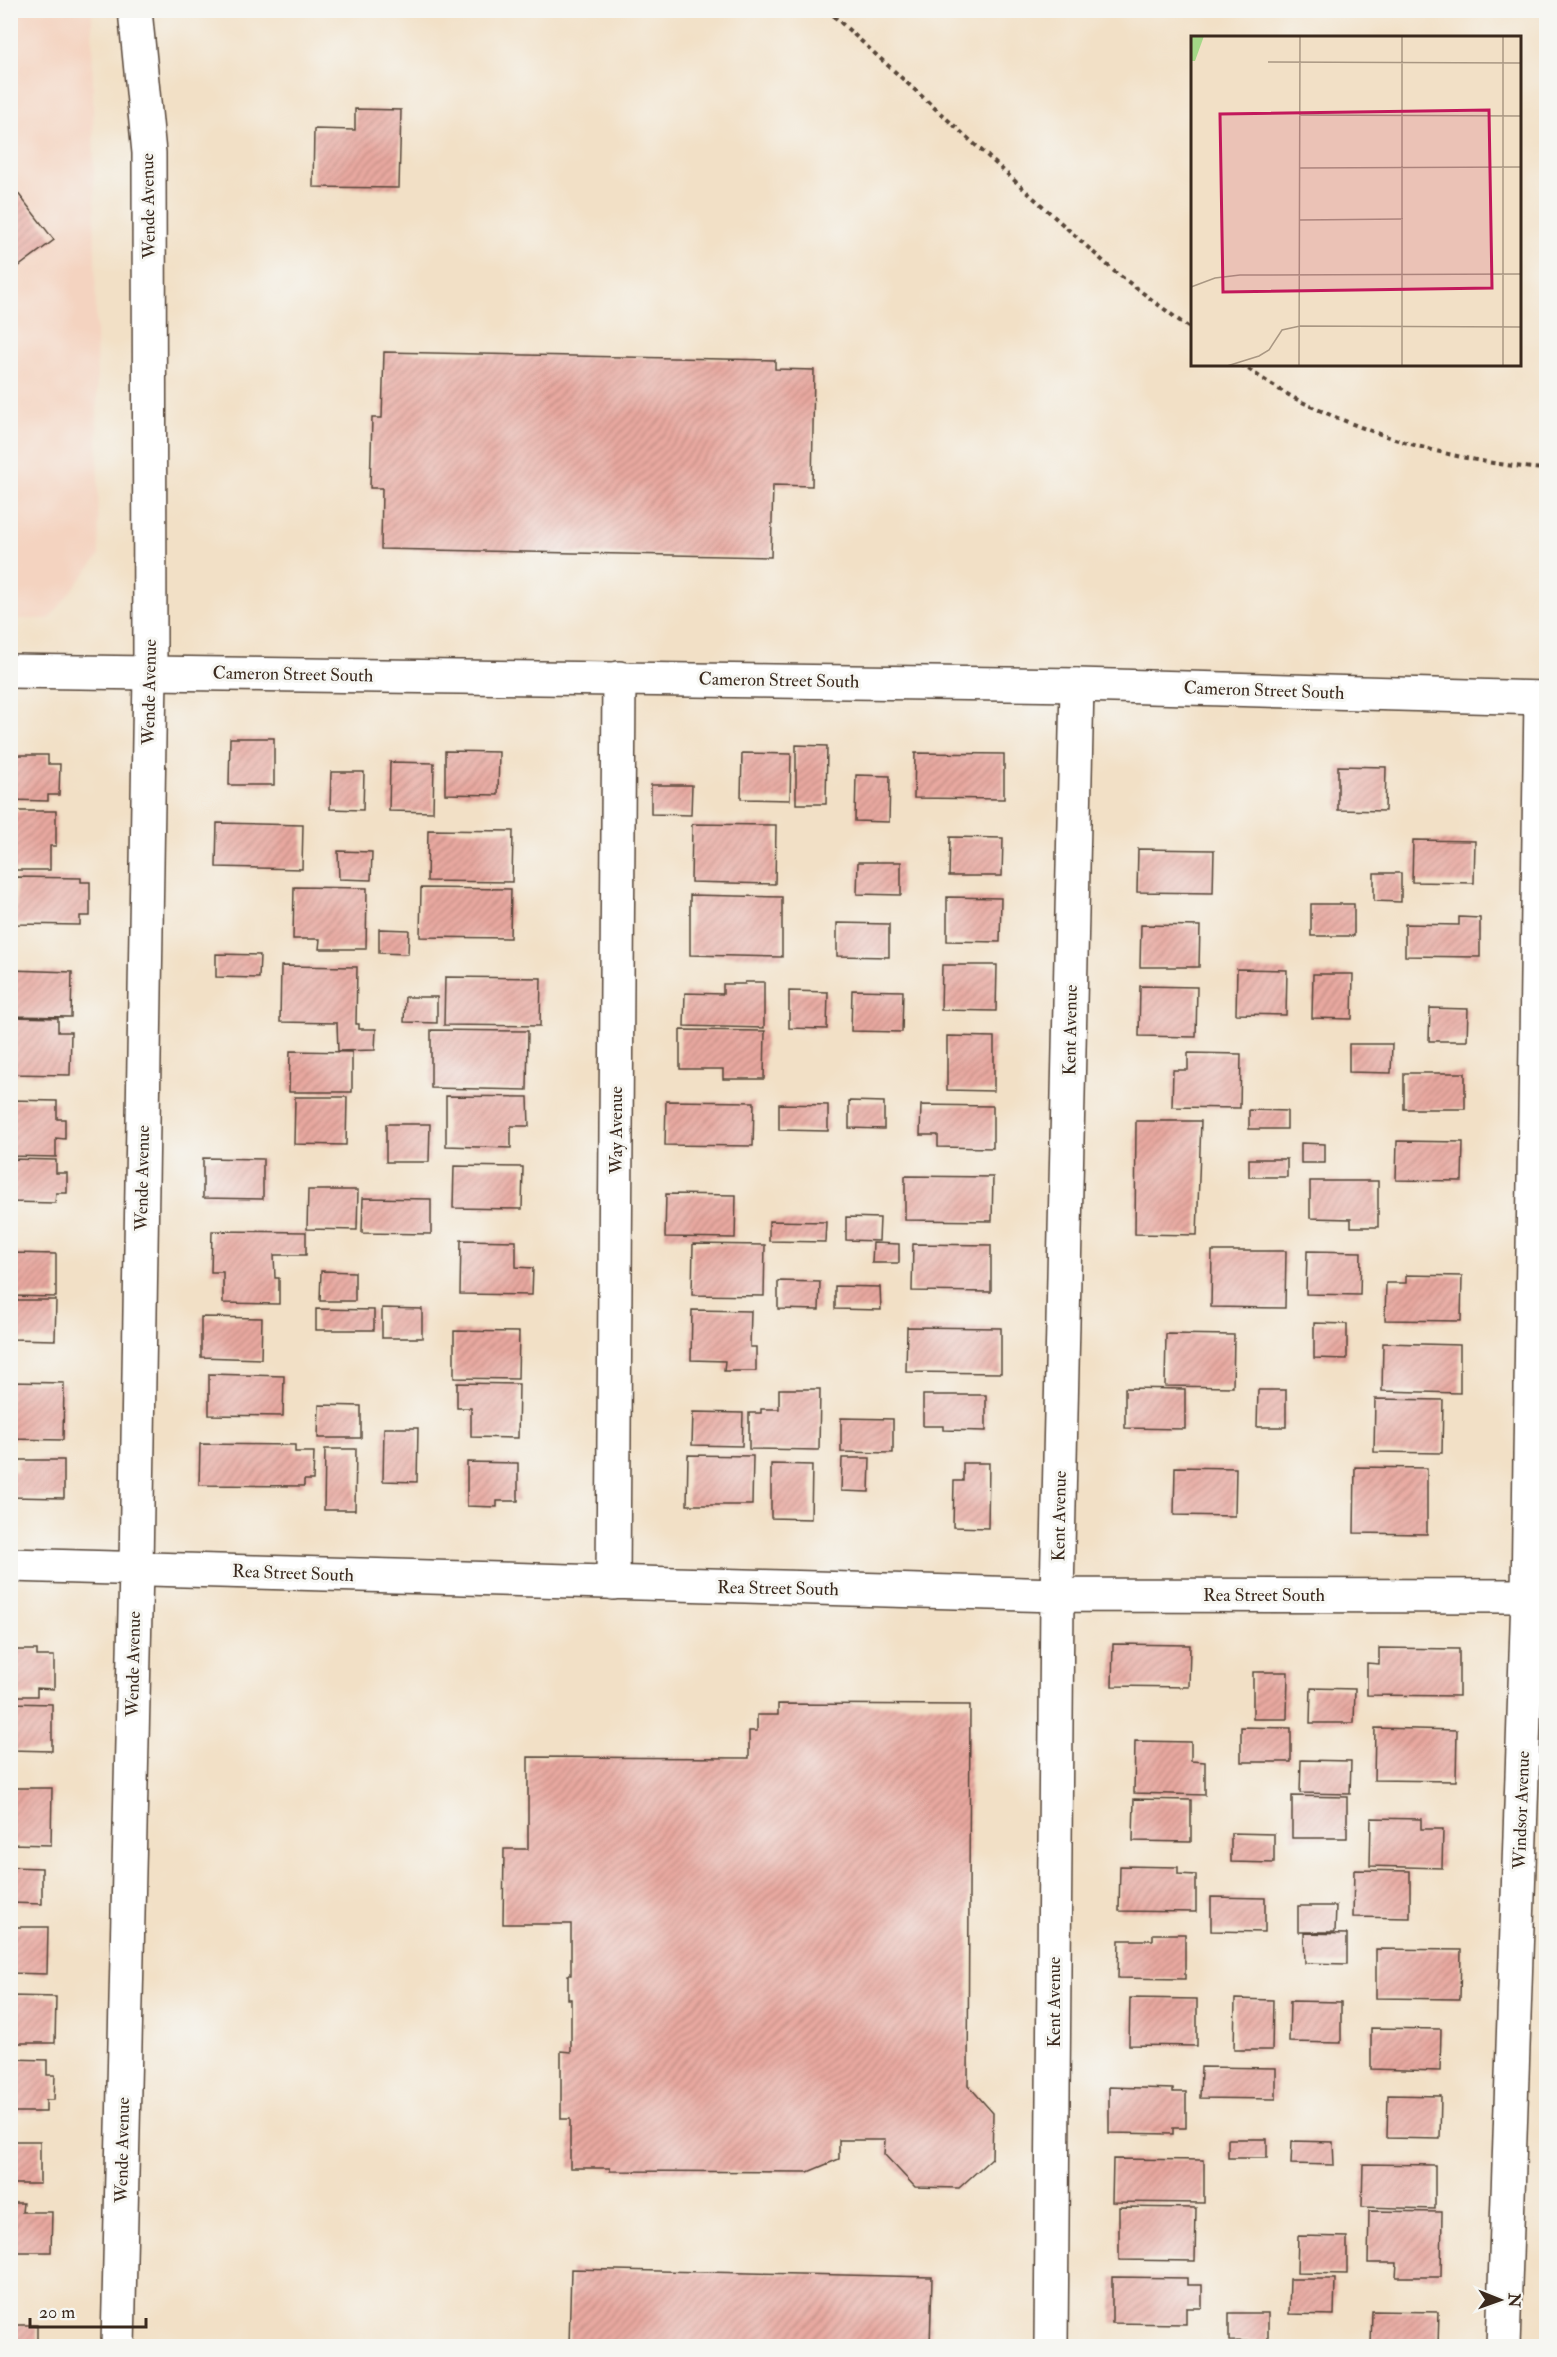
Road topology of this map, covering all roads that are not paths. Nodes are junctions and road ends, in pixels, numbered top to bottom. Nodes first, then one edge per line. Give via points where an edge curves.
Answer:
1 (135, 10) edge
2 (10, 671) edge
3 (150, 673) junction
4 (619, 678) junction
5 (1077, 685) junction
6 (1544, 698) edge
7 (10, 1565) edge
8 (135, 1568) junction
9 (613, 1583) junction
10 (1057, 1594) junction
11 (1537, 1596) edge
12 (118, 2346) edge
13 (1051, 2346) edge
14 (1503, 2346) edge

1 - 3 street, Wende Avenue via 149,153
2 - 3 street, Cameron Street South
3 - 4 street, Cameron Street South
3 - 8 street, Wende Avenue
4 - 5 street, Cameron Street South
4 - 9 street, Way Avenue
5 - 6 street, Cameron Street South
5 - 10 street, Kent Avenue
6 - 11 street, Windsor Avenue
7 - 8 street, Rea Street South
8 - 9 street, Rea Street South
8 - 12 street, Wende Avenue
9 - 10 street, Rea Street South
10 - 11 street, Rea Street South
10 - 13 street, Kent Avenue
11 - 14 street, Windsor Avenue

